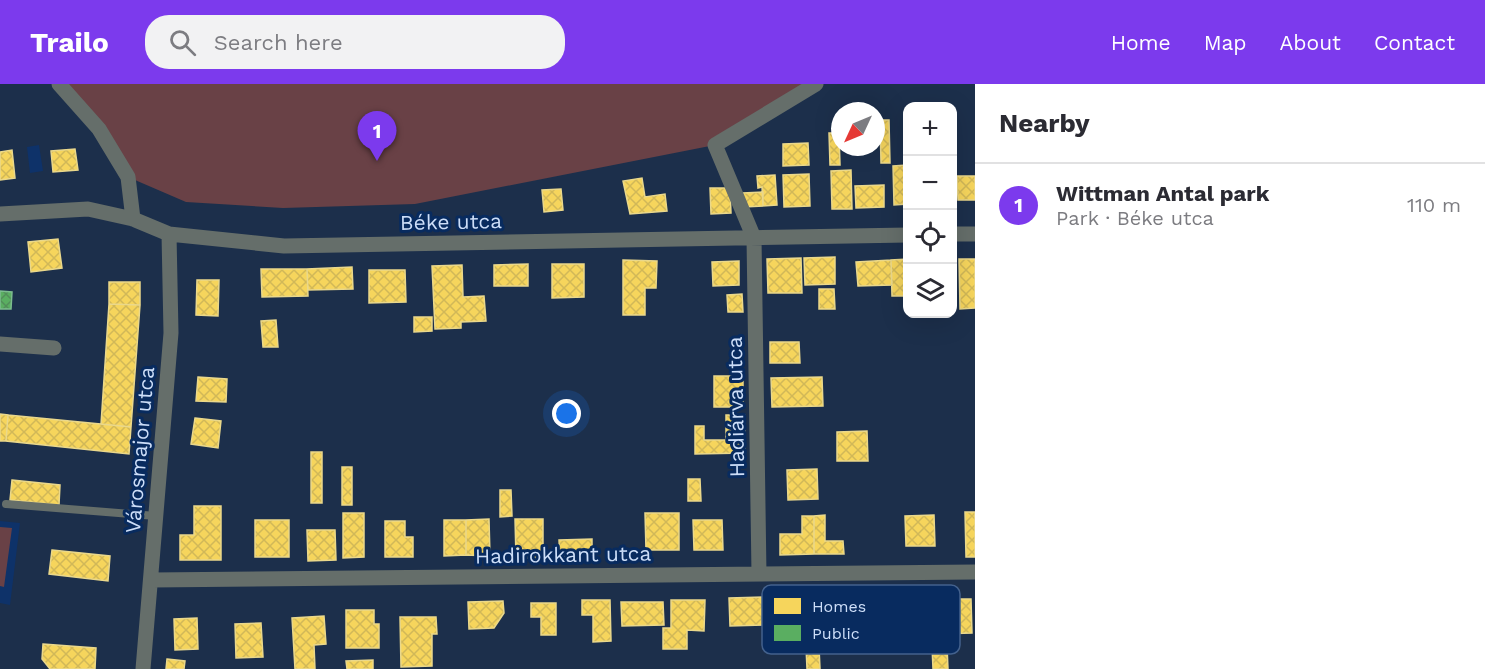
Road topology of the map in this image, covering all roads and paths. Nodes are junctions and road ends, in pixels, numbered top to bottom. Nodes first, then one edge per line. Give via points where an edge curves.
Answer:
1 (58, 84) edge
2 (816, 84) edge
3 (0, 214) edge
4 (133, 219) junction
5 (169, 234) junction
6 (957, 234) edge
7 (975, 234) edge
8 (903, 235) edge
9 (754, 238) junction
10 (0, 344) edge
11 (54, 348) dead end
12 (6, 504) dead end
13 (156, 516) junction
14 (975, 572) edge
15 (759, 574) junction
16 (151, 580) junction
17 (143, 669) edge

1 - 4 street via 99,129 128,177
2 - 9 street via 715,145
3 - 4 street, Béke utca via 88,209
4 - 5 street, Béke utca
5 - 9 street, Béke utca via 284,246
5 - 13 street, Városmajor utca via 171,333
6 - 7 street
8 - 9 street, Béke utca
9 - 15 street, Hadiárva utca
10 - 11 street
12 - 13 lane
13 - 16 street, Városmajor utca
14 - 15 street, Hadirokkant utca
15 - 16 street, Hadirokkant utca
16 - 17 street, Városmajor utca

